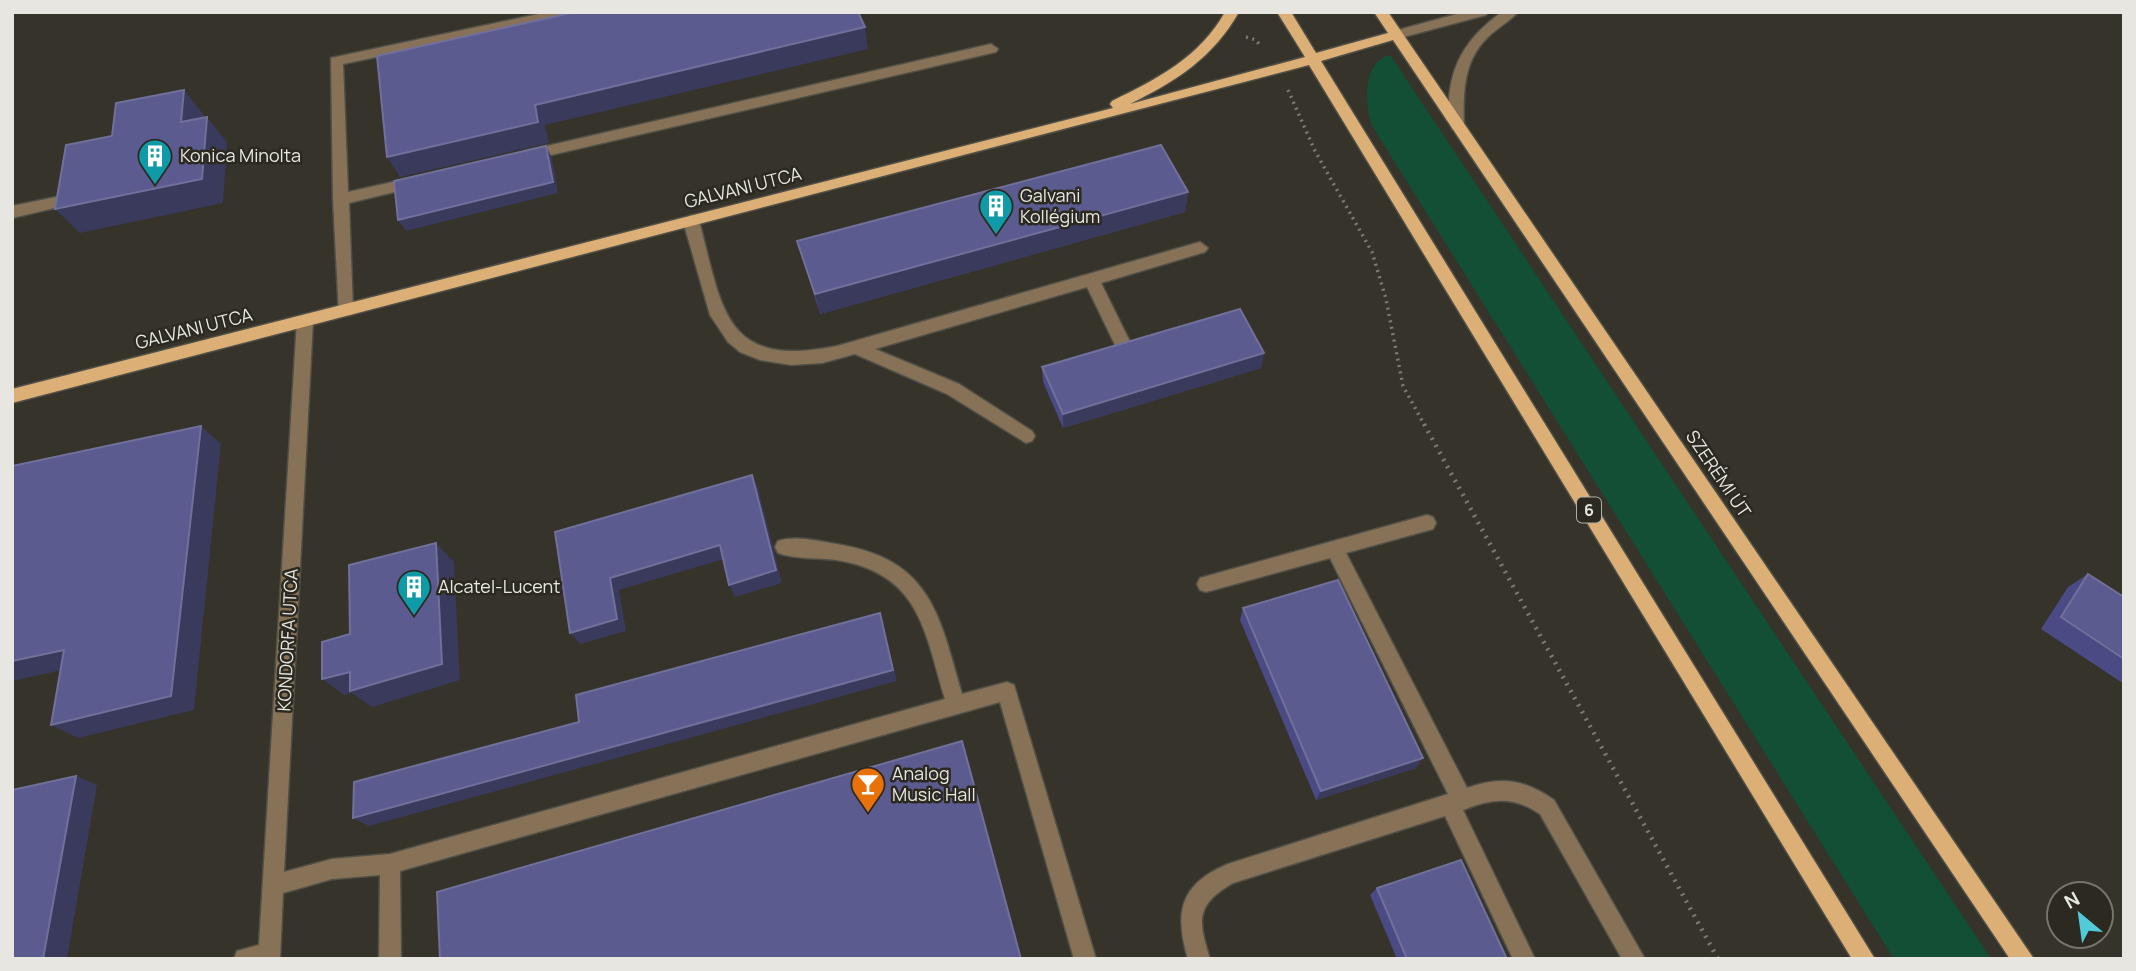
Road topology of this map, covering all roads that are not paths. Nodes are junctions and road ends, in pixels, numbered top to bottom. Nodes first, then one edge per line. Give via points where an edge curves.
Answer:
1 (570, 12) edge
2 (1231, 12) edge
3 (1284, 12) edge
4 (1381, 12) edge
5 (1481, 12) edge
6 (1511, 12) edge
7 (1396, 35) junction
8 (990, 49) dead end
9 (1314, 61) junction
10 (1080, 121) junction
11 (1457, 125) junction
12 (516, 158) edge
13 (435, 177) edge
14 (71, 199) edge
15 (340, 199) junction
16 (12, 212) edge
17 (691, 221) junction
18 (1200, 248) dead end
19 (1092, 280) junction
20 (345, 311) junction
21 (305, 320) junction
22 (857, 348) junction
23 (1125, 348) edge
24 (12, 396) edge
25 (1026, 436) dead end
26 (1427, 523) dead end
27 (784, 547) dead end
28 (1335, 549) junction
29 (1206, 584) dead end
30 (956, 705) junction
31 (1456, 802) junction
32 (390, 864) junction
33 (274, 885) junction
34 (269, 956) edge
35 (245, 959) edge
36 (390, 959) edge
37 (1085, 959) edge
38 (1199, 959) edge
39 (1524, 959) edge
40 (1634, 959) edge
41 (1864, 959) edge
42 (2023, 959) edge

1 - 15 street via 336,61
2 - 10 main road via 1218,39 1192,62
3 - 9 main road, 6
4 - 7 main road, SZERÉMI ÚT
5 - 7 street, GALVANI UTCA
6 - 11 street via 1475,41 1460,64 1455,93
7 - 9 main road, GALVANI UTCA
7 - 11 main road, SZERÉMI ÚT
8 - 12 street
9 - 10 main road, GALVANI UTCA
9 - 41 main road, 6
10 - 17 main road, GALVANI UTCA
11 - 42 main road, SZERÉMI ÚT
13 - 15 street
14 - 16 street
15 - 20 street
17 - 20 main road, GALVANI UTCA
17 - 22 street via 720,319 739,340 782,359 818,358
18 - 19 street
19 - 22 street
19 - 23 street
20 - 21 main road, GALVANI UTCA
21 - 24 main road, GALVANI UTCA
21 - 33 street, KONDORFA UTCA
22 - 25 street via 953,389
26 - 28 street
27 - 30 street via 838,550 865,558 909,586 925,608
28 - 29 street
28 - 31 street
30 - 32 street
30 - 37 street via 1007,691
31 - 38 street via 1213,882 1200,893 1189,915
31 - 39 street
31 - 40 street via 1508,788 1533,796 1547,807
32 - 33 street via 332,869
32 - 36 street
33 - 34 street, KONDORFA UTCA
34 - 35 street

